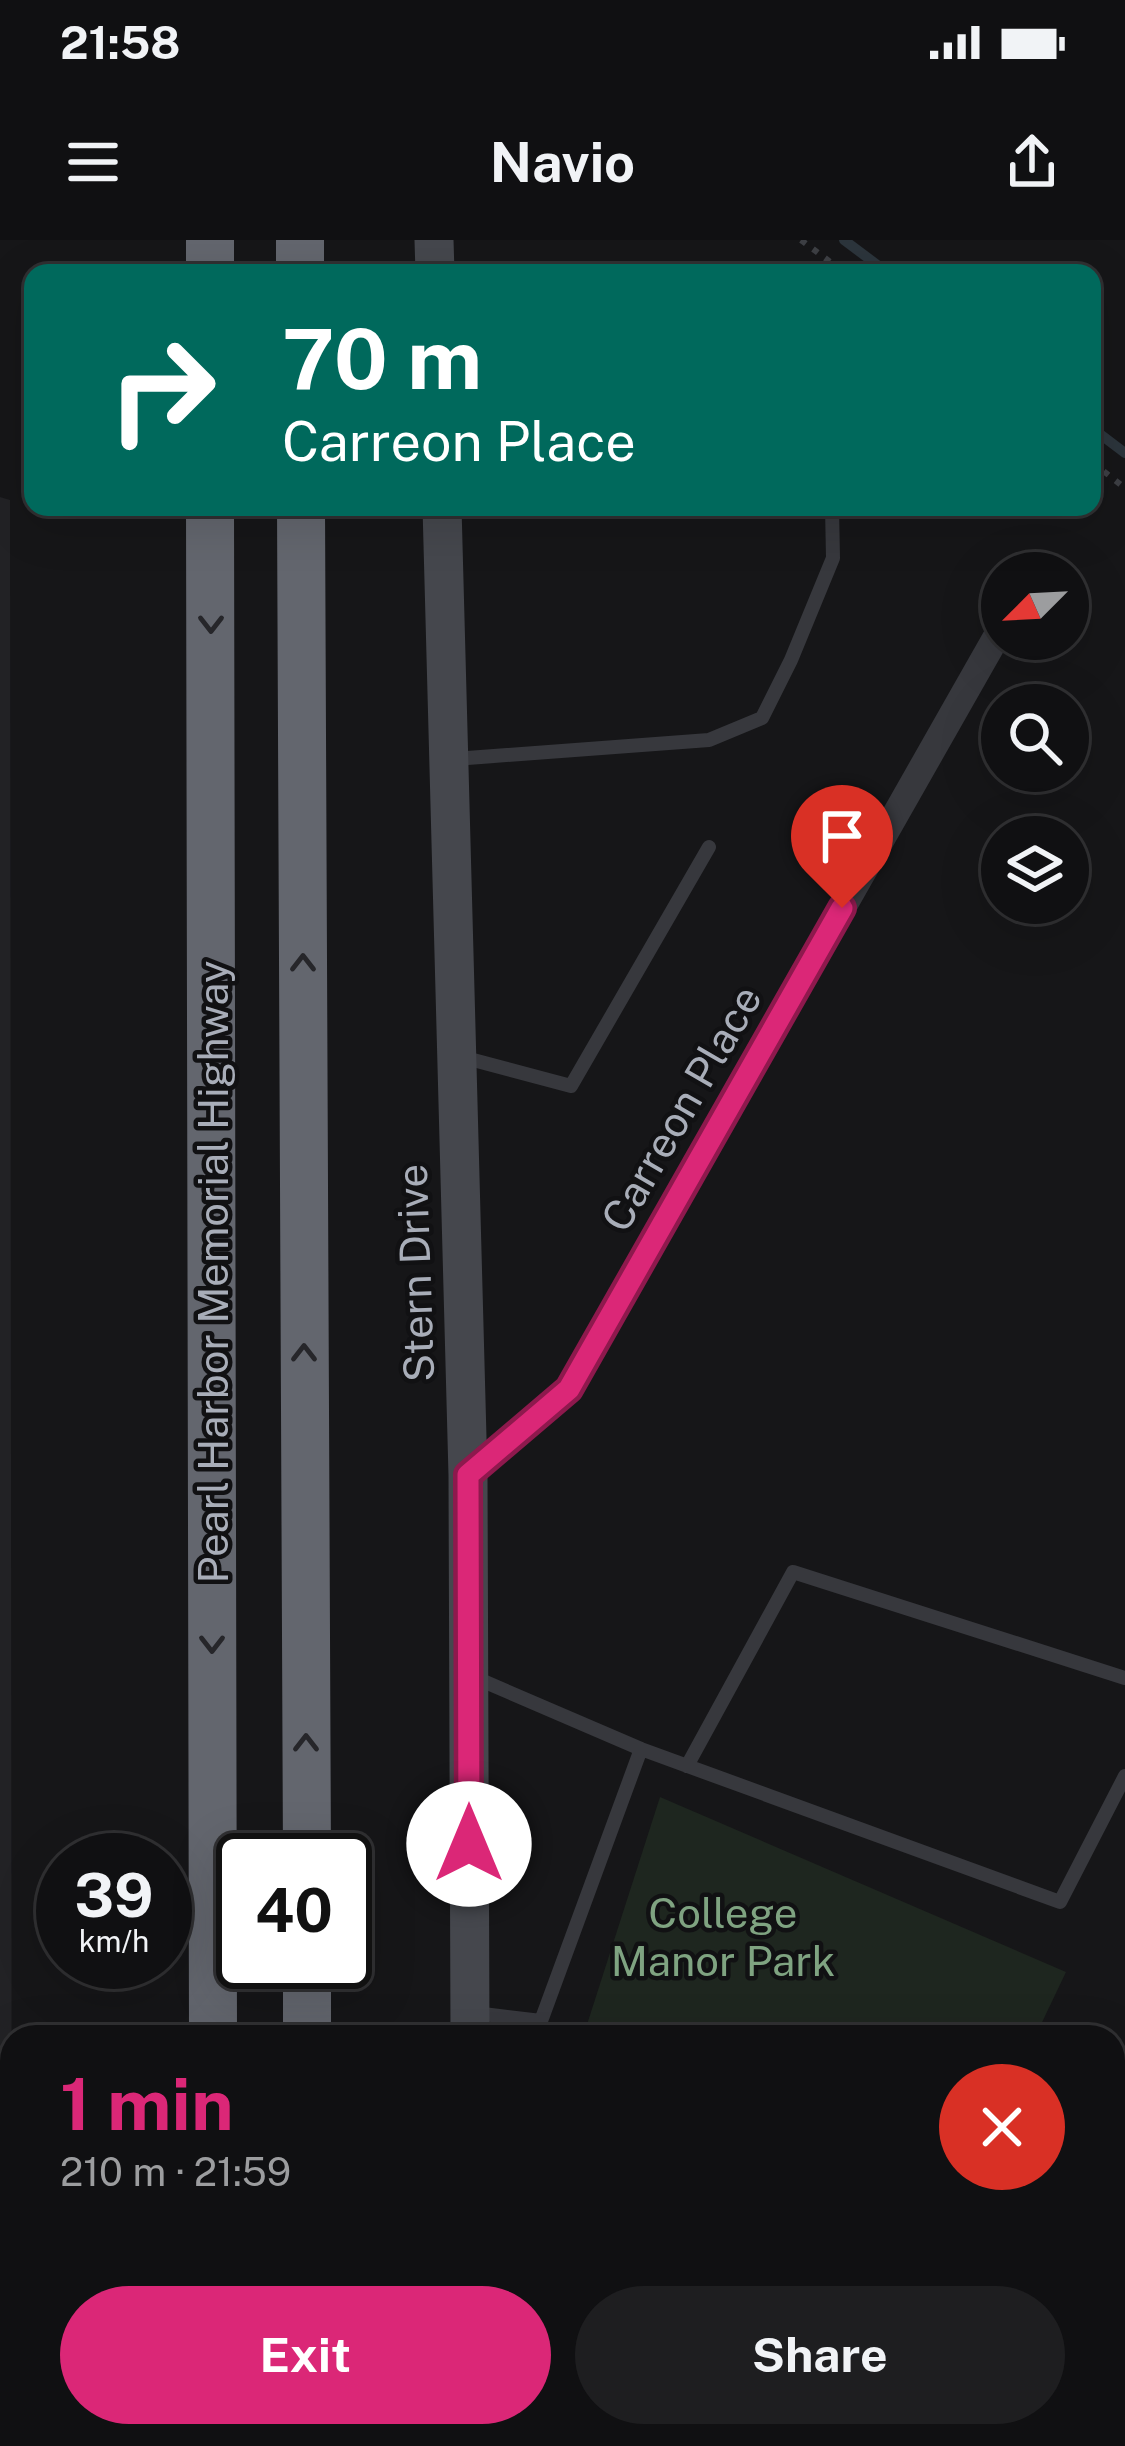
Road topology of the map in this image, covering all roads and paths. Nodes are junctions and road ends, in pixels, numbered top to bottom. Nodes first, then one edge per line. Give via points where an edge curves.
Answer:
1 (801, 240) edge
2 (833, 264) edge
3 (1101, 469) edge
4 (1125, 488) edge
5 (211, 516) edge
6 (301, 516) edge
7 (442, 516) edge
8 (832, 516) edge
9 (983, 660) edge
10 (448, 760) junction
11 (709, 848) dead end
12 (457, 1056) junction
13 (468, 1475) junction
14 (468, 1675) junction
15 (1125, 1678) edge
16 (641, 1749) junction
17 (687, 1766) junction
18 (1125, 1776) edge
19 (307, 1833) edge
20 (307, 1989) edge
21 (214, 2025) edge
22 (307, 2025) edge
23 (470, 2025) edge

1 - 2 path
3 - 4 path
5 -> 21 highway, Pearl Harbor Memorial Highway
19 -> 6 highway
7 - 10 street, Stern Drive
8 - 10 lane via 833,558 762,718 709,740
9 - 13 street, Carreon Place via 569,1389
10 - 12 street, Stern Drive
11 - 12 lane via 571,1086
12 - 13 street, Stern Drive
13 - 14 street, Stern Drive
14 - 16 lane
14 - 23 street, Stern Drive
15 - 17 lane via 793,1572
16 - 17 lane
16 - 23 lane via 541,2021
17 - 18 lane via 1060,1901
20 - 22 highway

